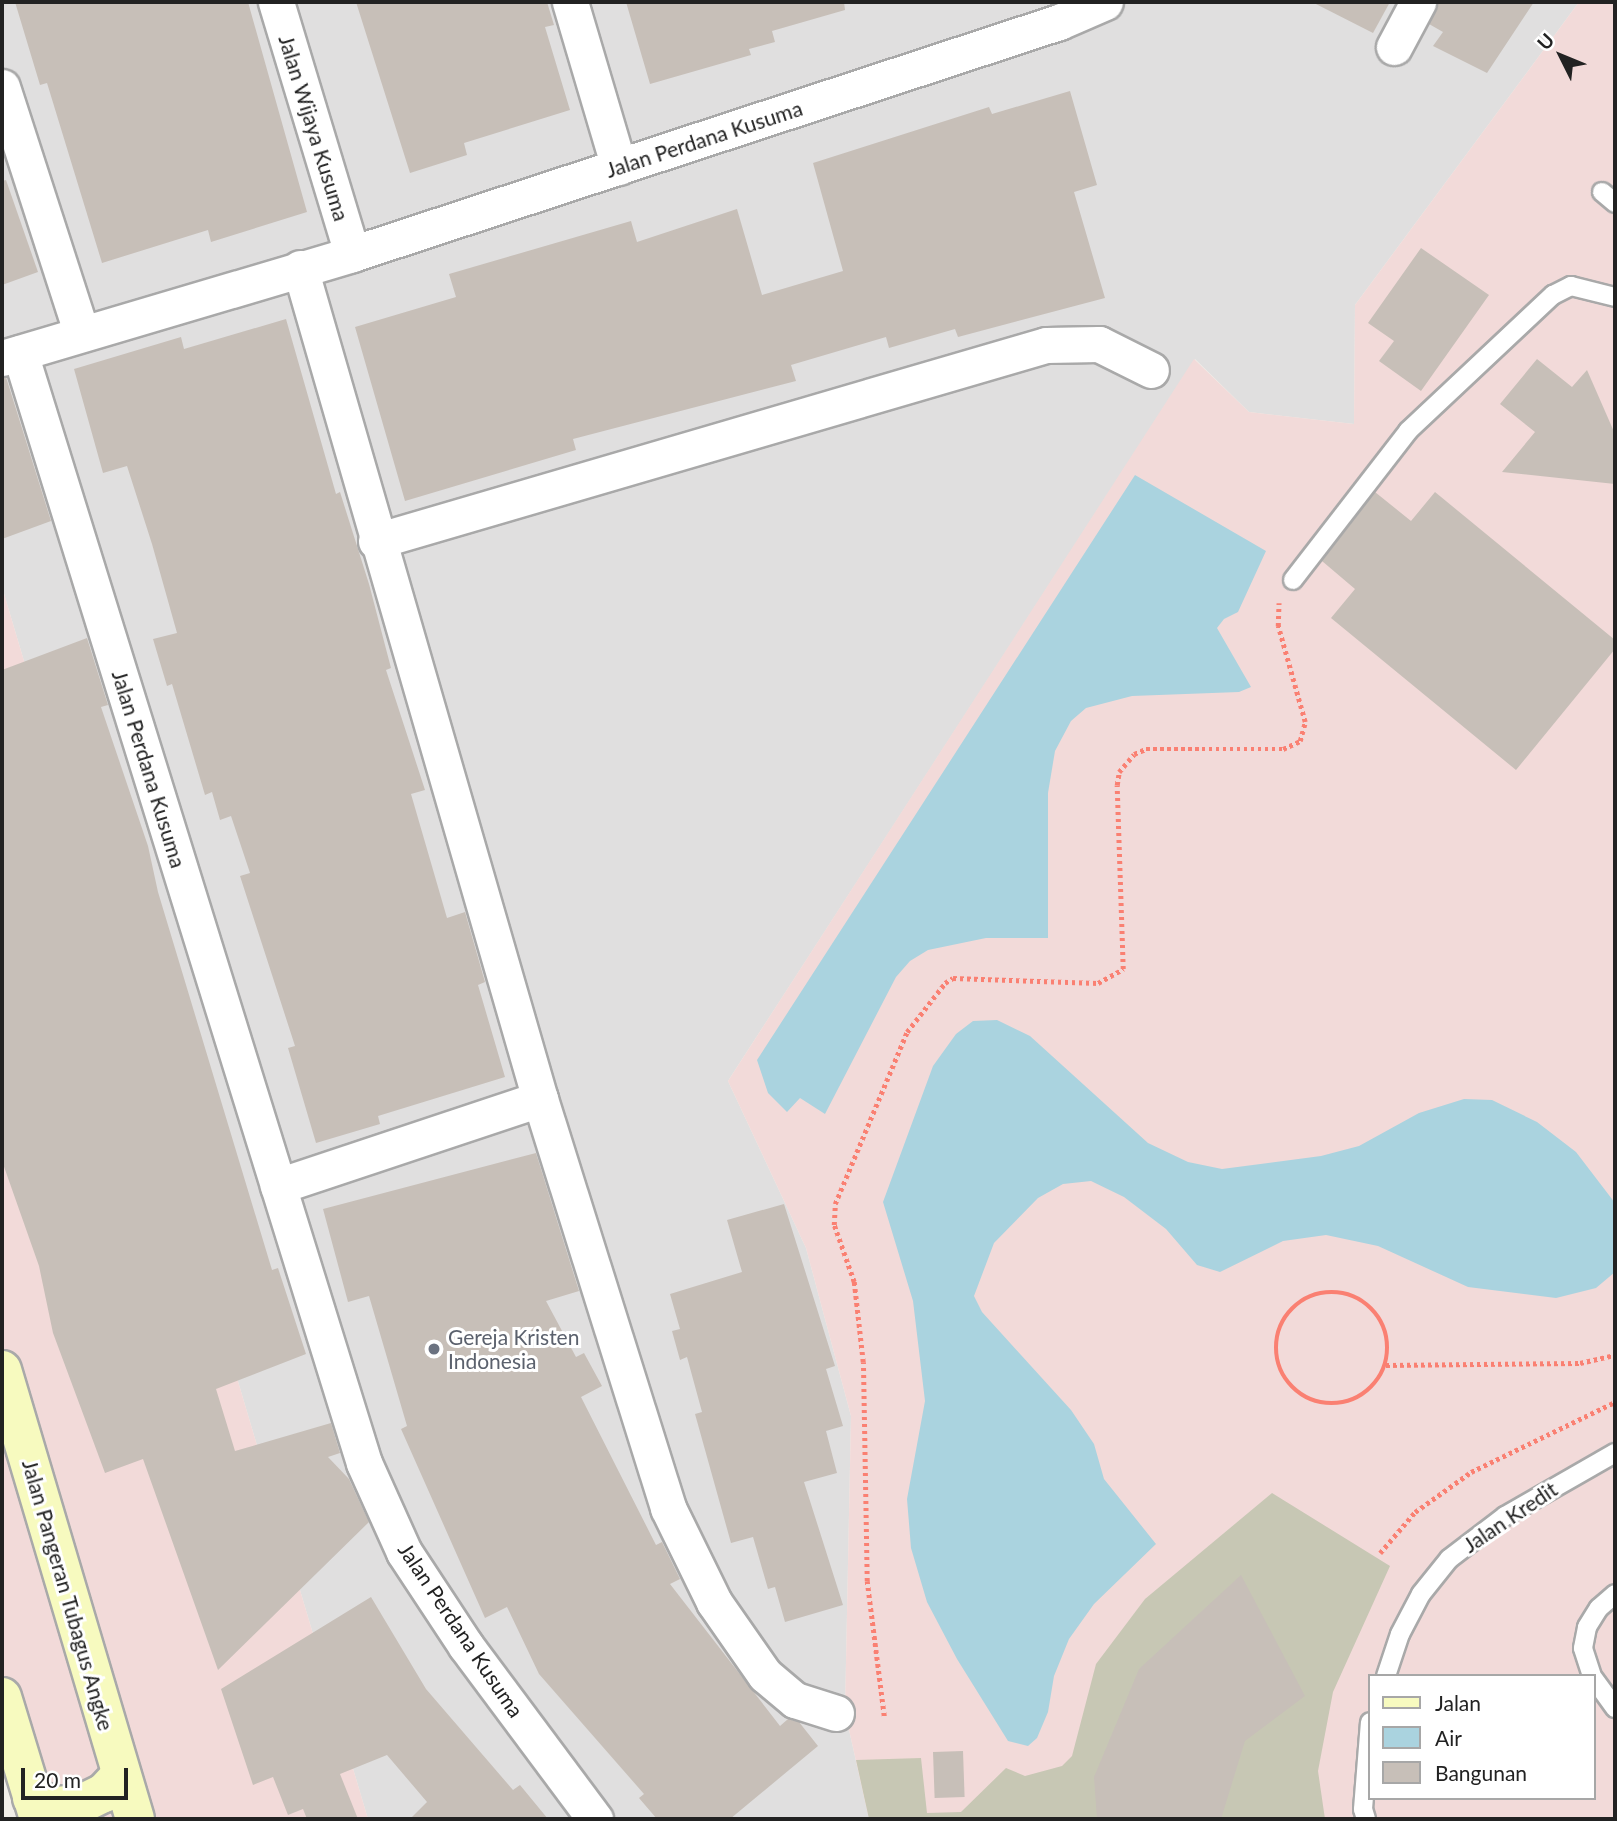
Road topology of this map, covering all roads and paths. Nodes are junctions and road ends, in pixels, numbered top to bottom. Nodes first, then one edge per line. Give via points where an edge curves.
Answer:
1 (276, 2) edge
2 (570, 2) edge
3 (1105, 2) edge
4 (1418, 2) edge
5 (1394, 47) dead end
6 (2, 88) edge
7 (619, 167) junction
8 (352, 254) junction
9 (300, 268) junction
10 (1615, 297) edge
11 (81, 332) junction
12 (11, 355) edge
13 (1151, 370) dead end
14 (376, 541) junction
15 (1293, 580) joint
16 (540, 1099) junction
17 (278, 1186) junction
18 (1615, 1354) edge
19 (1386, 1365) junction
20 (2, 1370) edge
21 (1615, 1402) edge
22 (1615, 1454) edge
23 (1380, 1553) dead end
24 (1615, 1594) edge
25 (1387, 1674) edge
26 (1592, 1674) edge
27 (1596, 1682) edge
28 (2, 1697) edge
29 (1615, 1708) edge
30 (836, 1713) dead end
31 (884, 1716) dead end
32 (1368, 1770) edge
33 (121, 1775) junction
34 (36, 1809) edge
35 (135, 1819) edge
36 (595, 1819) edge
37 (1366, 1819) edge

1 - 8 street, Jalan Wijaya Kusuma
2 - 7 street
3 - 7 street, Jalan Perdana Kusuma via 1071,18
4 - 5 street
6 - 11 street
7 - 8 street, Jalan Perdana Kusuma
8 - 9 street, Jalan Perdana Kusuma
9 - 11 street, Jalan Perdana Kusuma
9 - 14 street
10 - 15 lane via 1571,286 1553,295 1408,431
11 - 12 street, Jalan Perdana Kusuma
12 - 17 street, Jalan Perdana Kusuma
13 - 14 street via 1099,344 1046,345
14 - 16 street
15 - 31 path via 1278,615 1305,722 1300,741 1283,749 1146,748 1134,754 1116,785 1123,969 1116,977 1098,983 953,978 945,983 907,1032 835,1204 834,1225 854,1282 863,1362 867,1581
16 - 17 street
16 - 30 street via 668,1508 714,1602 765,1675 795,1700
17 - 36 street, Jalan Perdana Kusuma via 364,1463 404,1552 466,1646
18 - 19 path via 1580,1363
19 - 19 path via 1378,1381 1352,1401 1318,1403 1289,1386 1275,1356 1276,1339 1291,1309 1320,1293 1337,1292 1353,1296 1379,1317 1388,1349
20 - 33 main road, Jalan Pangeran Tubagus Angke
21 - 23 path via 1471,1472 1415,1512
22 - 25 lane, Jalan Kredit via 1505,1516 1449,1559 1416,1604
24 - 26 lane via 1587,1627 1583,1648
27 - 29 lane
28 - 34 main road
32 - 37 lane
33 - 34 main road via 104,1793 81,1804
33 - 35 main road, Jalan Pangeran Tubagus Angke

